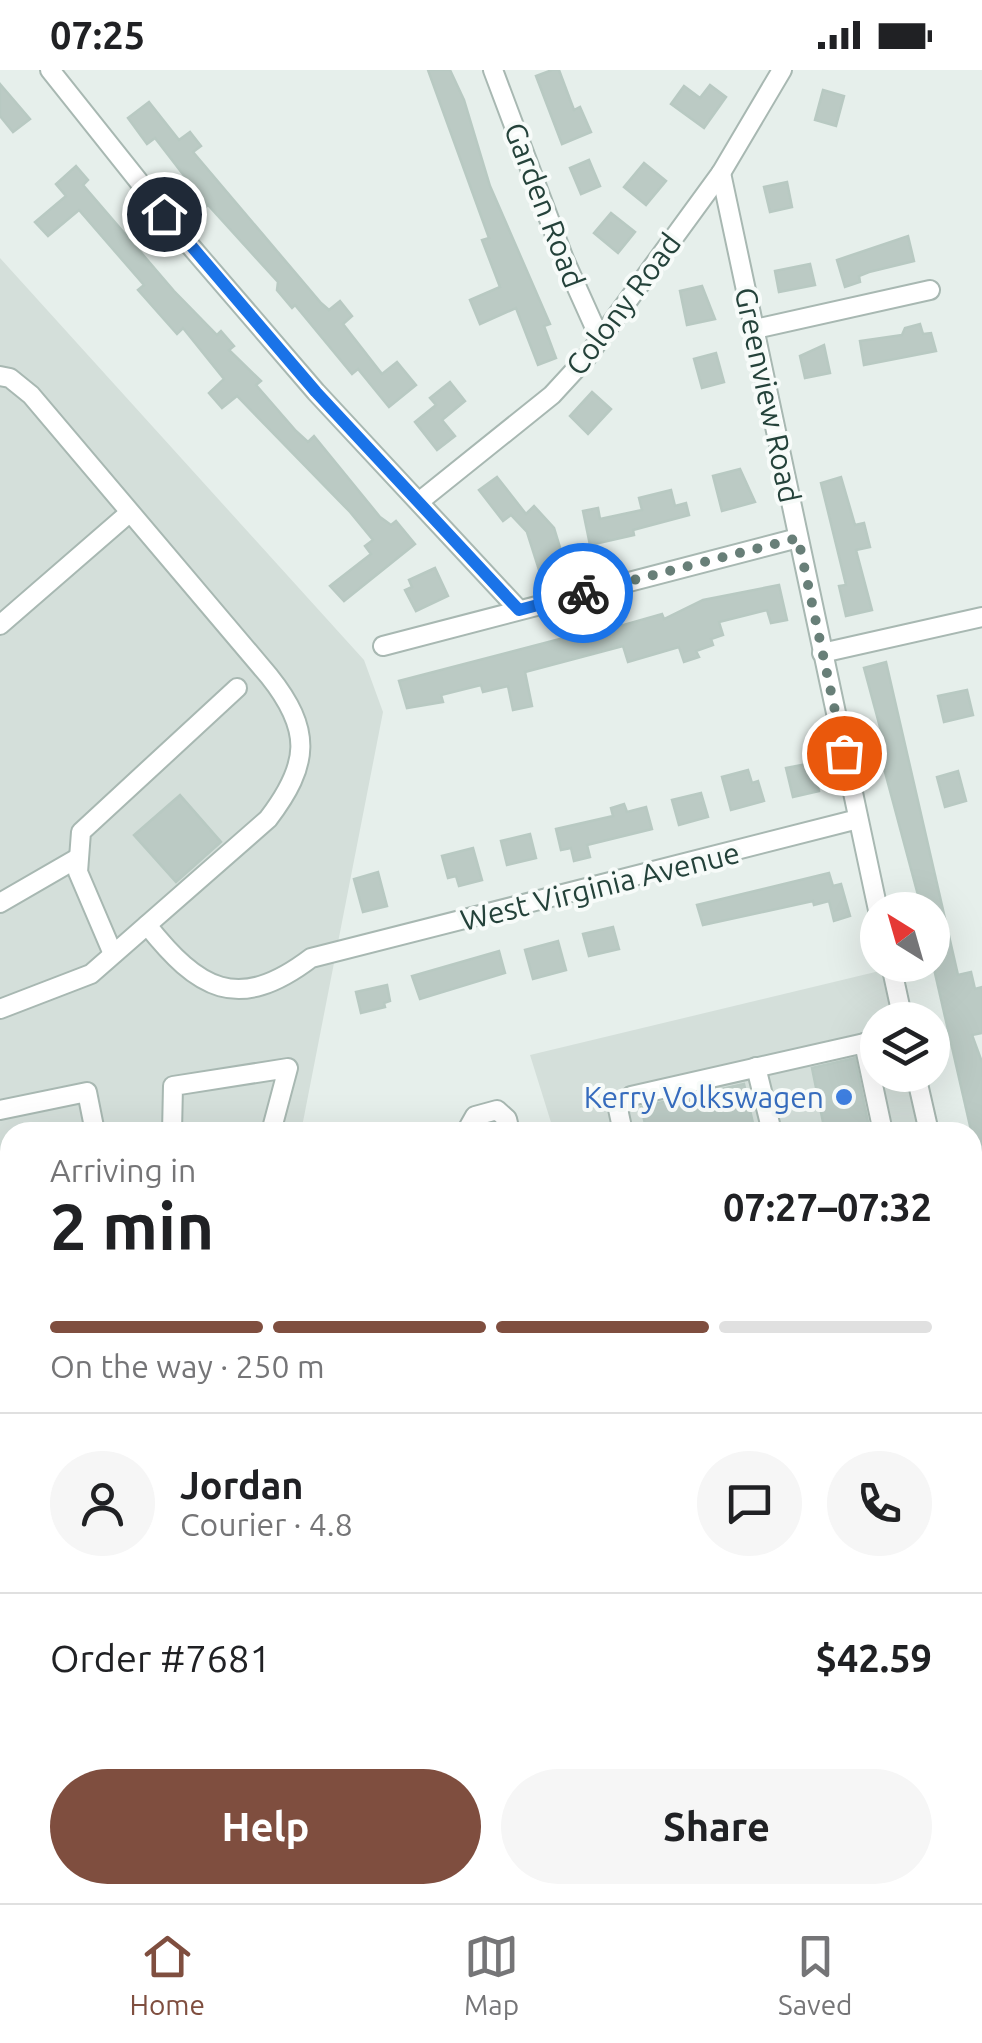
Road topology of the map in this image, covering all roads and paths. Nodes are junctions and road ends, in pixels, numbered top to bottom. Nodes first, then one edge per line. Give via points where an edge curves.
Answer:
1 (50, 70) edge
2 (493, 70) edge
3 (782, 70) edge
4 (720, 173) junction
5 (930, 290) dead end
6 (755, 330) junction
7 (600, 339) junction
8 (0, 376) edge
9 (420, 500) junction
10 (128, 514) junction
11 (798, 538) junction
12 (519, 610) junction
13 (982, 617) edge
14 (0, 625) edge
15 (384, 646) dead end
16 (822, 653) junction
17 (237, 688) dead end
18 (858, 819) junction
19 (76, 859) junction
20 (874, 892) edge
21 (0, 903) edge
22 (147, 924) junction
23 (113, 954) junction
24 (0, 1009) edge
25 (860, 1044) edge
26 (756, 1068) junction
27 (878, 1092) edge
28 (920, 1092) edge
29 (0, 1110) edge
30 (93, 1122) edge
31 (172, 1122) edge
32 (274, 1122) edge
33 (471, 1122) edge
34 (507, 1122) edge
35 (621, 1122) edge
36 (770, 1122) edge
37 (882, 1122) edge
38 (927, 1122) edge

1 - 9 street via 304,377
2 - 7 street, Garden Road
3 - 4 street, Colony Road
4 - 6 street, Greenview Road
4 - 7 street, Colony Road
5 - 6 street
6 - 11 street, Greenview Road
7 - 9 street, Colony Road via 552,395
8 - 10 street via 31,395
9 - 12 street
10 - 14 street
10 - 22 street via 294,707 300,747 284,797 268,819
11 - 12 street
11 - 16 street, Greenview Road
12 - 15 street
13 - 16 street
16 - 18 street, Greenview Road
17 - 19 street via 94,816 81,832
18 - 20 street, Greenview Road
18 - 22 street, West Virginia Avenue via 311,958 279,979 248,988 218,989 198,979
19 - 21 street
19 - 23 street
22 - 23 street
23 - 24 street via 90,974
25 - 26 street
26 - 35 street via 631,1096 618,1109
26 - 36 street
27 - 37 street
28 - 38 street
29 - 30 street via 87,1092
31 - 32 street via 173,1086 288,1068
33 - 34 street via 497,1110

